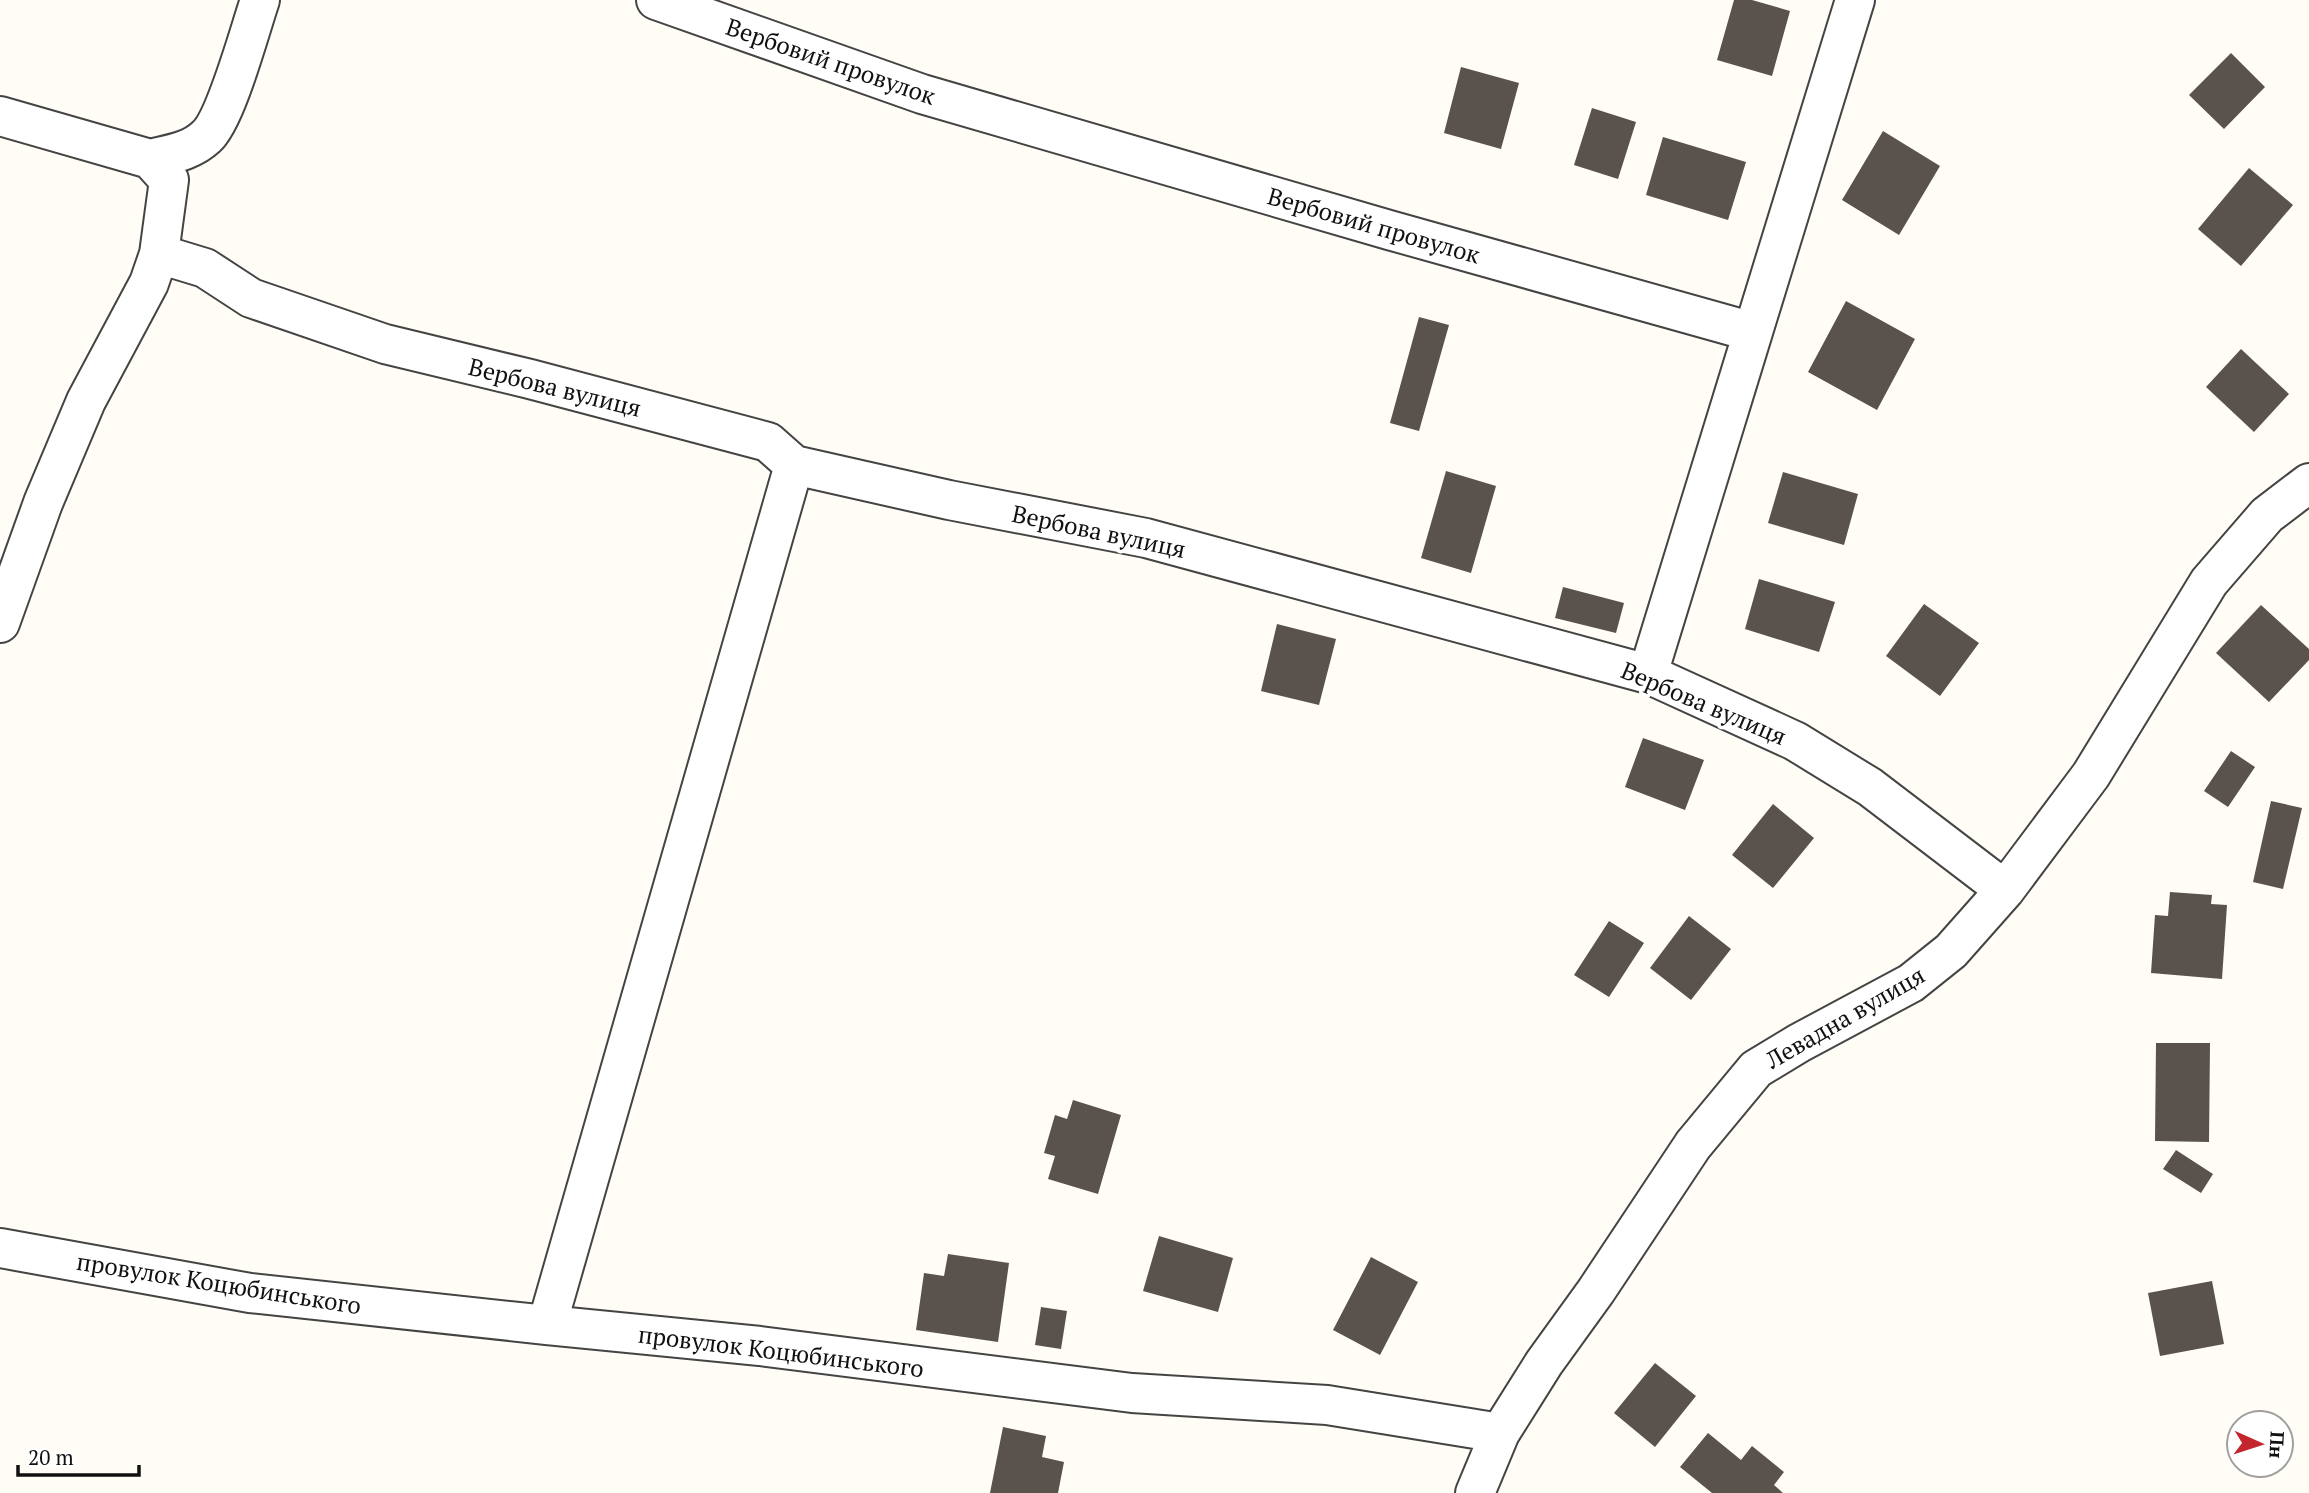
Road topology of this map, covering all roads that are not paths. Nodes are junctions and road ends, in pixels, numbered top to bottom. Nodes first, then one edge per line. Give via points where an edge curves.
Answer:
1 (260, 0) edge
2 (656, 0) edge
3 (1856, 0) edge
4 (0, 117) edge
5 (150, 159) junction
6 (159, 254) junction
7 (1753, 331) junction
8 (794, 466) junction
9 (2309, 483) edge
10 (0, 623) edge
11 (1648, 674) junction
12 (2005, 890) junction
13 (0, 1248) edge
14 (547, 1325) junction
15 (1500, 1433) junction
16 (1475, 1493) edge

1 - 5 street via 226,104 208,136 184,151
2 - 7 street, Вербовий провулок via 922,94
3 - 7 street
4 - 5 street
5 - 6 street via 169,180
6 - 8 street, Вербова вулиця via 205,268 251,298 385,344 768,442
6 - 10 street via 149,283 86,401 43,502
7 - 11 street
8 - 11 street, Вербова вулиця via 1146,538
8 - 14 street
9 - 12 street, Левадна вулиця via 2267,515 2209,582 2091,775
11 - 12 street, Вербова вулиця via 1795,741 1870,787
12 - 15 street, Левадна вулиця via 1951,951 1911,982 1756,1069 1693,1144
13 - 14 street, провулок Коцюбинського via 250,1293
14 - 15 street, провулок Коцюбинського via 760,1346 1132,1393 1327,1405
15 - 16 street

